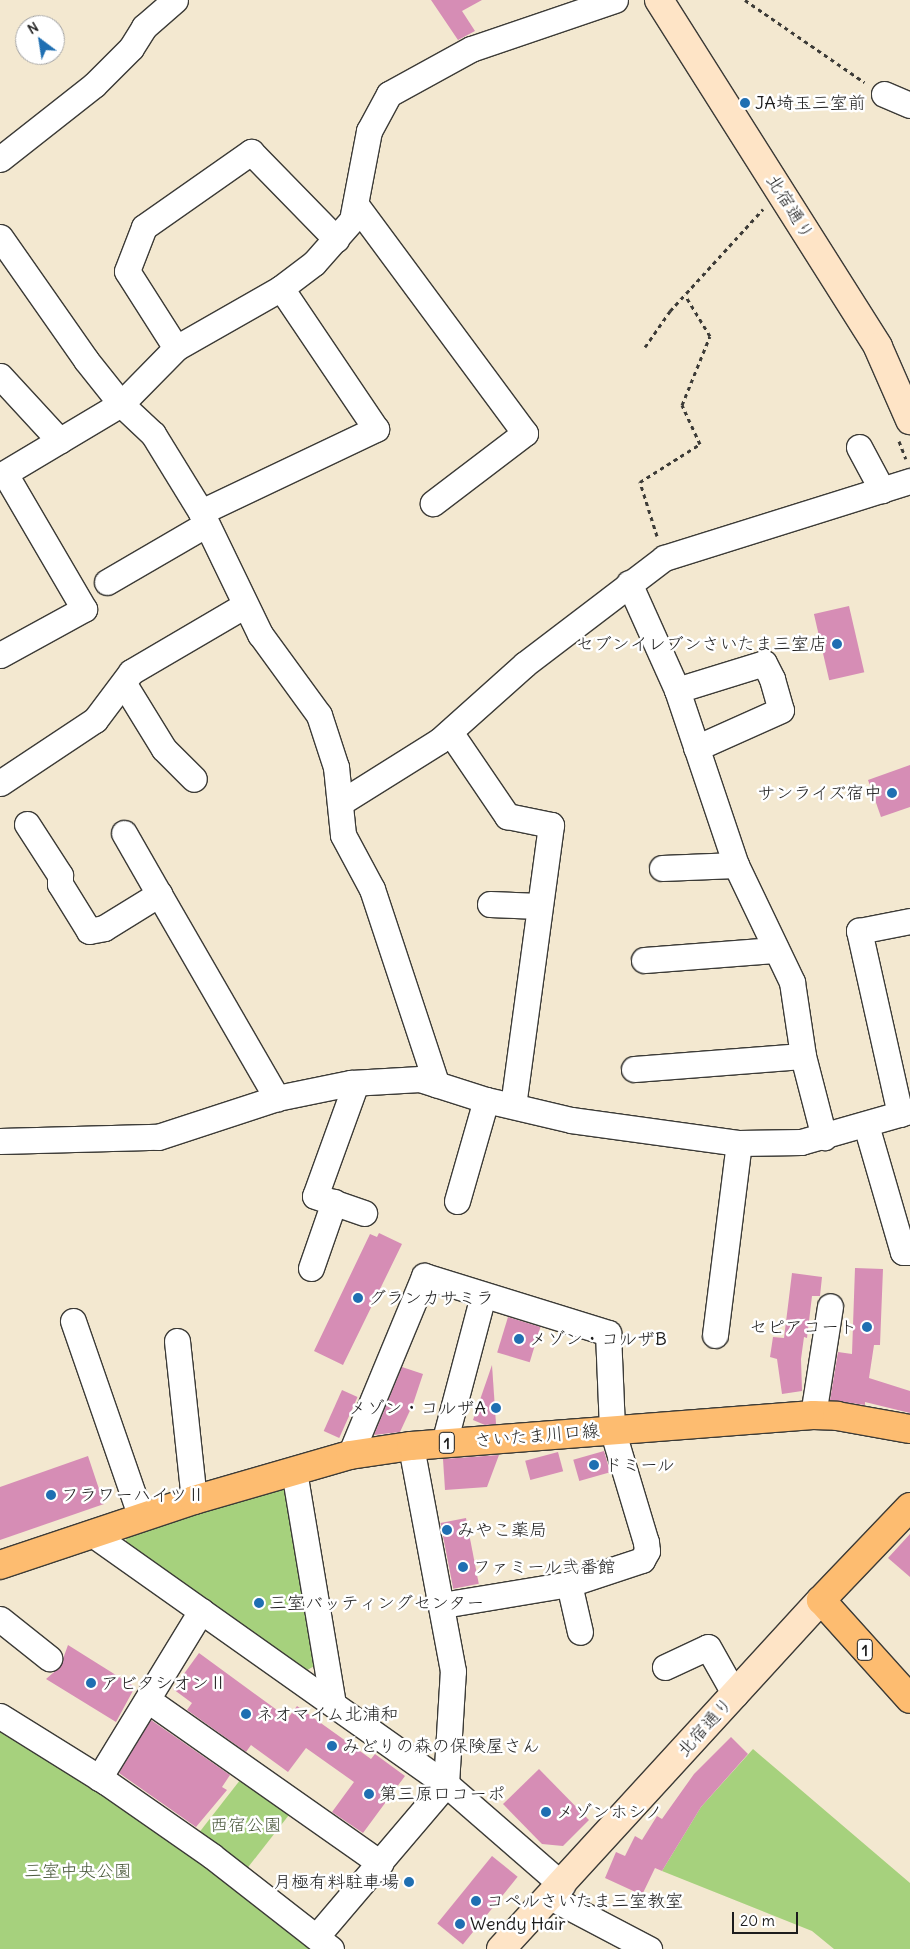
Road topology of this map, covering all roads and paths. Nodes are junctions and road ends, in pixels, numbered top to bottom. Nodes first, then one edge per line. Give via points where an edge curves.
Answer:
1 (175, 0) edge
2 (615, 0) edge
3 (658, 0) edge
4 (745, 0) edge
5 (567, 7) edge
6 (884, 94) joint
7 (910, 104) edge
8 (0, 159) edge
9 (779, 189) junction
10 (356, 205) junction
11 (0, 237) edge
12 (336, 239) junction
13 (281, 288) junction
14 (685, 295) junction
15 (645, 347) dead end
16 (176, 348) junction
17 (0, 376) edge
18 (121, 404) junction
19 (910, 420) edge
20 (60, 441) junction
21 (859, 447) dead end
22 (2, 475) edge
23 (910, 482) edge
24 (882, 490) junction
25 (433, 503) dead end
26 (203, 519) junction
27 (664, 558) junction
28 (107, 582) dead end
29 (629, 584) junction
30 (245, 604) junction
31 (0, 656) edge
32 (124, 684) junction
33 (677, 690) junction
34 (450, 732) junction
35 (696, 748) junction
36 (194, 779) dead end
37 (0, 783) edge
38 (340, 803) junction
39 (27, 824) dead end
40 (124, 833) dead end
41 (736, 865) junction
42 (662, 868) dead end
43 (159, 894) junction
44 (490, 904) dead end
45 (539, 906) junction
46 (910, 921) edge
47 (776, 950) junction
48 (644, 960) dead end
49 (804, 1056) junction
50 (634, 1069) dead end
51 (356, 1083) junction
52 (437, 1084) junction
53 (277, 1098) junction
54 (486, 1100) junction
55 (513, 1105) junction
56 (905, 1113) edge
57 (866, 1125) junction
58 (824, 1136) junction
59 (0, 1141) edge
60 (739, 1143) junction
61 (457, 1201) dead end
62 (334, 1202) junction
63 (364, 1213) dead end
64 (910, 1252) edge
65 (311, 1268) dead end
66 (483, 1295) junction
67 (830, 1306) dead end
68 (73, 1321) dead end
69 (715, 1335) dead end
70 (177, 1341) dead end
71 (813, 1415) junction
72 (910, 1429) edge
73 (612, 1430) junction
74 (444, 1443) junction
75 (411, 1446) junction
76 (350, 1455) junction
77 (294, 1471) junction
78 (194, 1500) junction
79 (910, 1507) edge
80 (141, 1517) junction
81 (91, 1533) junction
82 (0, 1565) edge
83 (569, 1584) junction
84 (821, 1600) junction
85 (442, 1604) junction
86 (201, 1611) junction
87 (0, 1619) edge
88 (580, 1632) dead end
89 (49, 1658) dead end
90 (665, 1667) dead end
91 (735, 1694) junction
92 (910, 1699) edge
93 (148, 1700) junction
94 (333, 1704) junction
95 (0, 1716) edge
96 (99, 1778) junction
97 (446, 1784) junction
98 (380, 1862) junction
99 (556, 1890) junction
100 (324, 1943) edge
101 (501, 1949) edge
102 (649, 1949) edge

1 - 8 street via 144,27 132,48 94,84
2 - 5 street
3 - 9 street, 北宿通り
4 - 6 path via 833,64
5 - 10 street via 471,48 389,94 369,132
6 - 7 street
9 - 14 path
9 - 19 street, 北宿通り via 878,347
10 - 12 street via 352,220
10 - 25 street via 525,433
11 - 18 street via 53,316
12 - 13 street via 314,263
12 - 16 street via 251,152 144,227 127,271
13 - 16 street
13 - 26 street via 376,429
14 - 15 path
14 - 27 path via 710,336 682,405 700,444 640,482
16 - 18 street
17 - 20 street
18 - 20 street
18 - 26 street via 153,434
20 - 22 street
21 - 24 street
22 - 31 street via 84,609
23 - 24 street
24 - 27 street
26 - 28 street
26 - 30 street
27 - 29 street
29 - 33 street
29 - 34 street via 525,664
30 - 32 street via 131,672
30 - 38 street via 260,634 319,715 336,767
32 - 36 street via 164,749
32 - 37 street via 94,720
33 - 35 street
33 - 35 street via 764,663 772,679 781,710
34 - 38 street
34 - 45 street via 507,816 551,825
35 - 41 street
38 - 52 street via 343,835 372,889
39 - 43 street via 60,875 60,884 89,931 104,928
40 - 43 street
41 - 42 street
41 - 47 street
43 - 53 street
44 - 45 street
45 - 55 street
46 - 56 street via 859,931
47 - 48 street
47 - 49 street via 792,982
49 - 50 street
49 - 58 street
51 - 52 street via 420,1079
51 - 53 street
51 - 62 street via 315,1196
52 - 54 street
53 - 59 street via 158,1136
54 - 55 street
54 - 61 street
55 - 60 street via 571,1120
56 - 57 street
57 - 58 street
57 - 64 street via 903,1252
58 - 60 street via 801,1142
60 - 69 street
62 - 63 street
62 - 65 street
66 - 73 street via 608,1333
66 - 74 street
66 - 76 street via 424,1276
67 - 71 street
68 - 80 street
70 - 78 street
71 - 72 main road, さいたま川口線 / 1
71 - 73 main road, さいたま川口線 / 1
73 - 74 main road, さいたま川口線 / 1
73 - 83 street via 647,1551 642,1560 633,1564
74 - 75 main road, さいたま川口線 / 1
75 - 76 main road, さいたま川口線 / 1
75 - 85 street
76 - 77 main road, さいたま川口線 / 1
77 - 78 main road, さいたま川口線 / 1
77 - 94 street
78 - 80 main road, さいたま川口線 / 1
79 - 84 main road, 北宿通り
80 - 81 main road, さいたま川口線 / 1
81 - 82 main road, さいたま川口線 / 1
81 - 86 street
83 - 85 street
83 - 88 street
84 - 91 street, 北宿通り
84 - 92 main road, 1
85 - 97 street via 453,1671
86 - 93 street
86 - 94 street
87 - 89 street
90 - 91 street via 708,1647
91 - 99 street, 北宿通り
93 - 96 street
93 - 98 street
94 - 97 street
95 - 96 street
96 - 100 street via 212,1856
97 - 98 street
97 - 99 street
98 - 100 street
99 - 101 street, 北宿通り
99 - 102 street

